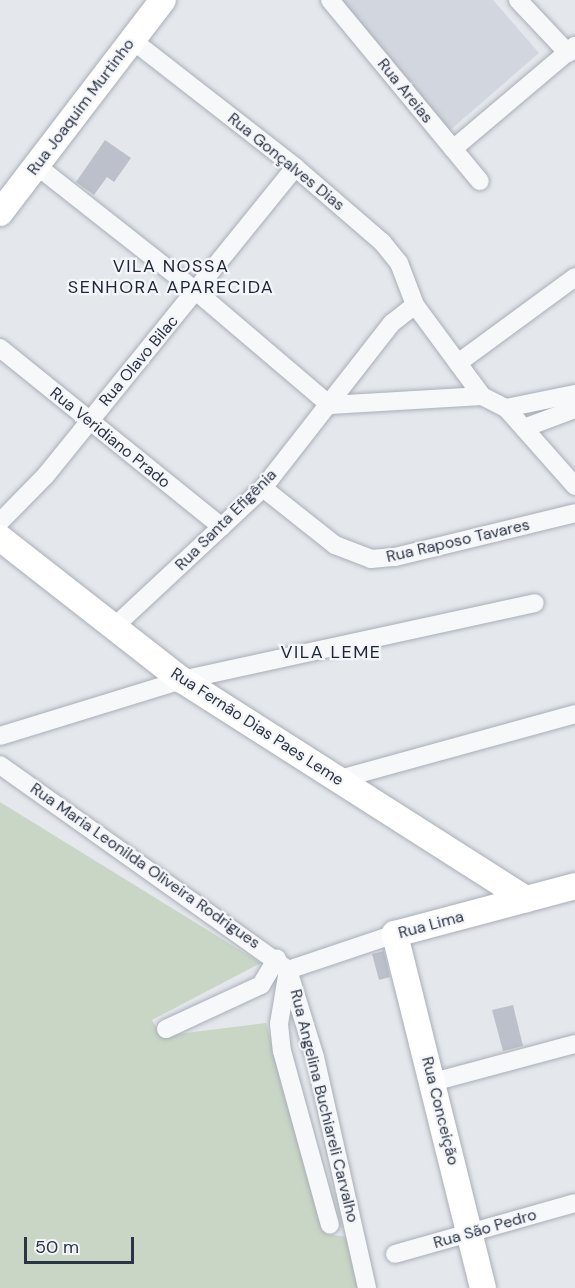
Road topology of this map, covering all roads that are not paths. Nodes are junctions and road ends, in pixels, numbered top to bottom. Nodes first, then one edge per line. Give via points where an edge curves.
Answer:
1 (163, 0) edge
2 (330, 0) edge
3 (518, 0) edge
4 (132, 40) junction
5 (571, 50) edge
6 (453, 149) junction
7 (37, 166) junction
8 (295, 167) junction
9 (480, 181) dead end
10 (0, 213) edge
11 (575, 277) edge
12 (197, 292) junction
13 (415, 305) junction
14 (0, 348) edge
15 (458, 363) junction
16 (575, 394) edge
17 (482, 396) junction
18 (330, 405) junction
19 (506, 408) junction
20 (575, 409) edge
21 (88, 422) junction
22 (524, 428) junction
23 (575, 486) edge
24 (263, 488) junction
25 (572, 514) edge
26 (0, 522) edge
27 (222, 527) junction
28 (0, 538) edge
29 (535, 603) dead end
30 (114, 627) junction
31 (182, 680) junction
32 (575, 714) edge
33 (0, 736) edge
34 (0, 765) edge
35 (336, 780) junction
36 (575, 886) edge
37 (526, 900) junction
38 (395, 934) junction
39 (283, 964) junction
40 (166, 1029) dead end
41 (575, 1044) edge
42 (433, 1082) junction
43 (575, 1203) edge
44 (330, 1225) dead end
45 (470, 1233) junction
46 (395, 1254) dead end
47 (367, 1288) edge
48 (483, 1288) edge

1 - 4 main road, Rua Joaquim Murtinho
2 - 6 street, Rua Areias
3 - 5 street
4 - 7 main road, Rua Joaquim Murtinho
4 - 8 street, Rua Gonçalves Dias
5 - 6 street
6 - 9 street, Rua Areias
7 - 10 main road, Rua Joaquim Murtinho
7 - 12 street
8 - 12 street, Rua Olavo Bilac
8 - 13 street, Rua Gonçalves Dias via 382,242 399,263
11 - 15 street
12 - 18 street
12 - 21 street, Rua Olavo Bilac
13 - 15 street, Rua Gonçalves Dias
13 - 18 street, Rua Santa Efigênia via 392,323
14 - 21 street, Rua Veridiano Prado
15 - 17 street, Rua Gonçalves Dias
16 - 19 street
17 - 18 street
17 - 19 street
18 - 24 street, Rua Santa Efigênia
19 - 22 street
20 - 22 street
21 - 26 street, Rua Olavo Bilac via 46,475
21 - 27 street, Rua Veridiano Prado
22 - 23 street
24 - 25 street, Rua Raposo Tavares via 335,545 371,559
24 - 27 street, Rua Santa Efigênia
27 - 30 street, Rua Santa Efigênia
28 - 30 main road, Rua Fernão Dias Paes Leme
29 - 31 street
30 - 31 main road, Rua Fernão Dias Paes Leme
31 - 33 street
31 - 35 main road, Rua Fernão Dias Paes Leme
32 - 35 street
34 - 39 street, Rua Maria Leonilda Oliveira Rodrigues
35 - 37 main road, Rua Fernão Dias Paes Leme
36 - 37 main road, Rua Lima
37 - 38 main road, Rua Lima
38 - 39 street, Rua Lima
38 - 42 main road, Rua Conceição
39 - 40 street via 261,985
39 - 44 street, Rua Angelina Buchiareli Carvalho via 279,1024 282,1051
39 - 47 street, Rua Angelina Buchiareli Carvalho via 315,1057
41 - 42 street
42 - 45 main road, Rua Conceição
43 - 45 street, Rua São Pedro
45 - 46 street, Rua São Pedro
45 - 48 main road, Rua Conceição

